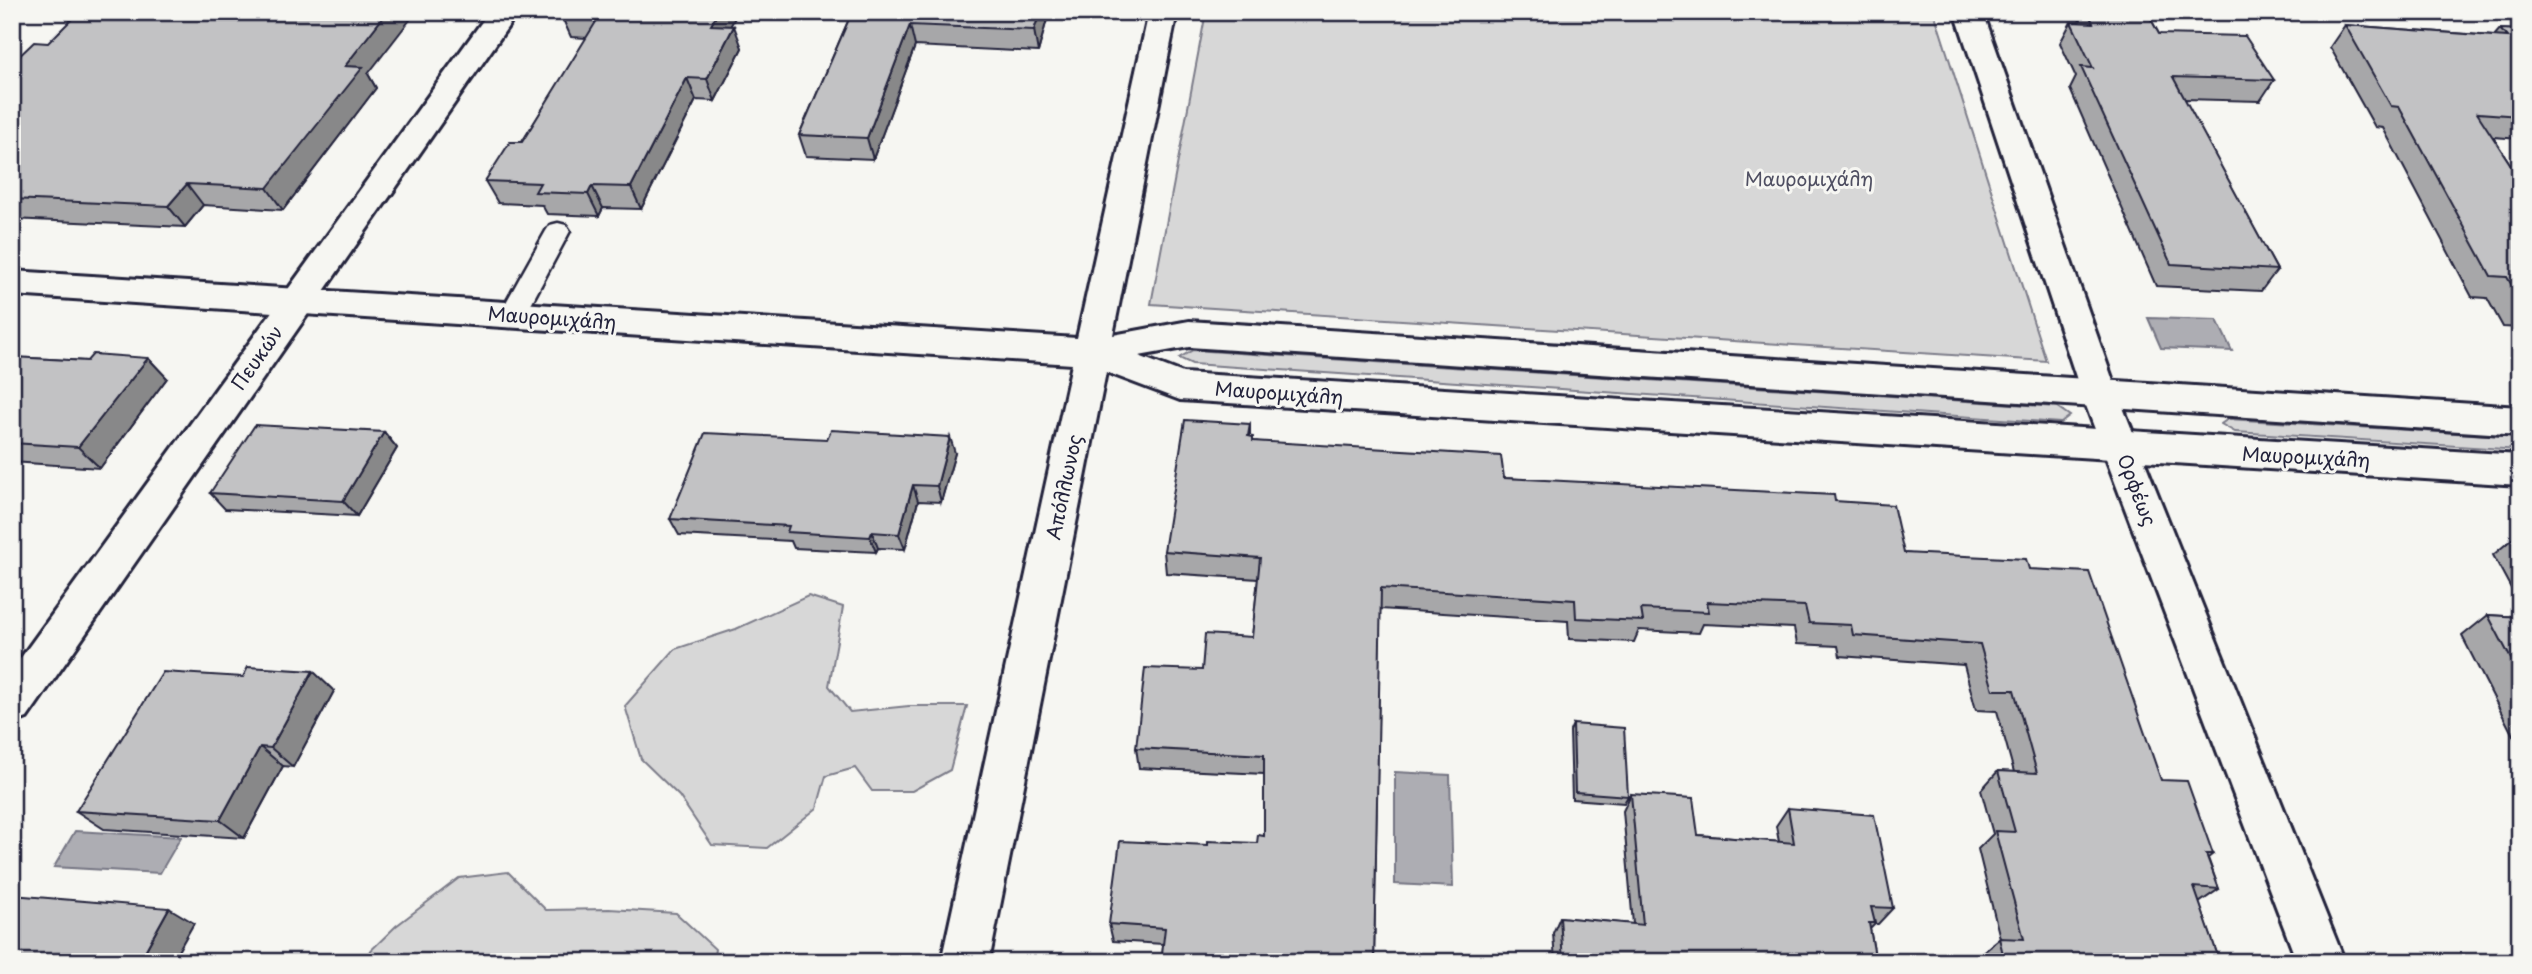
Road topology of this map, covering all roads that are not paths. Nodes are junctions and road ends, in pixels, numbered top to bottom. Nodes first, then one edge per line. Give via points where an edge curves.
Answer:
1 (504, 12) edge
2 (1163, 12) edge
3 (1969, 12) edge
4 (558, 230) dead end
5 (12, 283) edge
6 (297, 301) junction
7 (512, 315) junction
8 (1092, 352) junction
9 (2100, 395) junction
10 (2520, 421) edge
11 (2120, 446) junction
12 (2520, 470) edge
13 (12, 705) edge
14 (965, 962) edge
15 (2321, 962) edge

1 - 6 street, Πευκών
2 - 8 street, Απόλλωνος
3 - 9 street, Ορφέως
4 - 7 lane
5 - 6 street, Μαυρομιχάλη
6 - 7 street, Μαυρομιχάλη
6 - 13 street, Πευκών
7 - 8 street, Μαυρομιχάλη
8 - 9 street, Μαυρομιχάλη via 1189,334
8 - 11 street, Μαυρομιχάλη via 1180,386
8 - 14 street, Απόλλωνος
9 - 10 street, Μαυρομιχάλη
9 - 11 street, Ορφέως
11 - 12 street, Μαυρομιχάλη
11 - 15 street, Ορφέως

